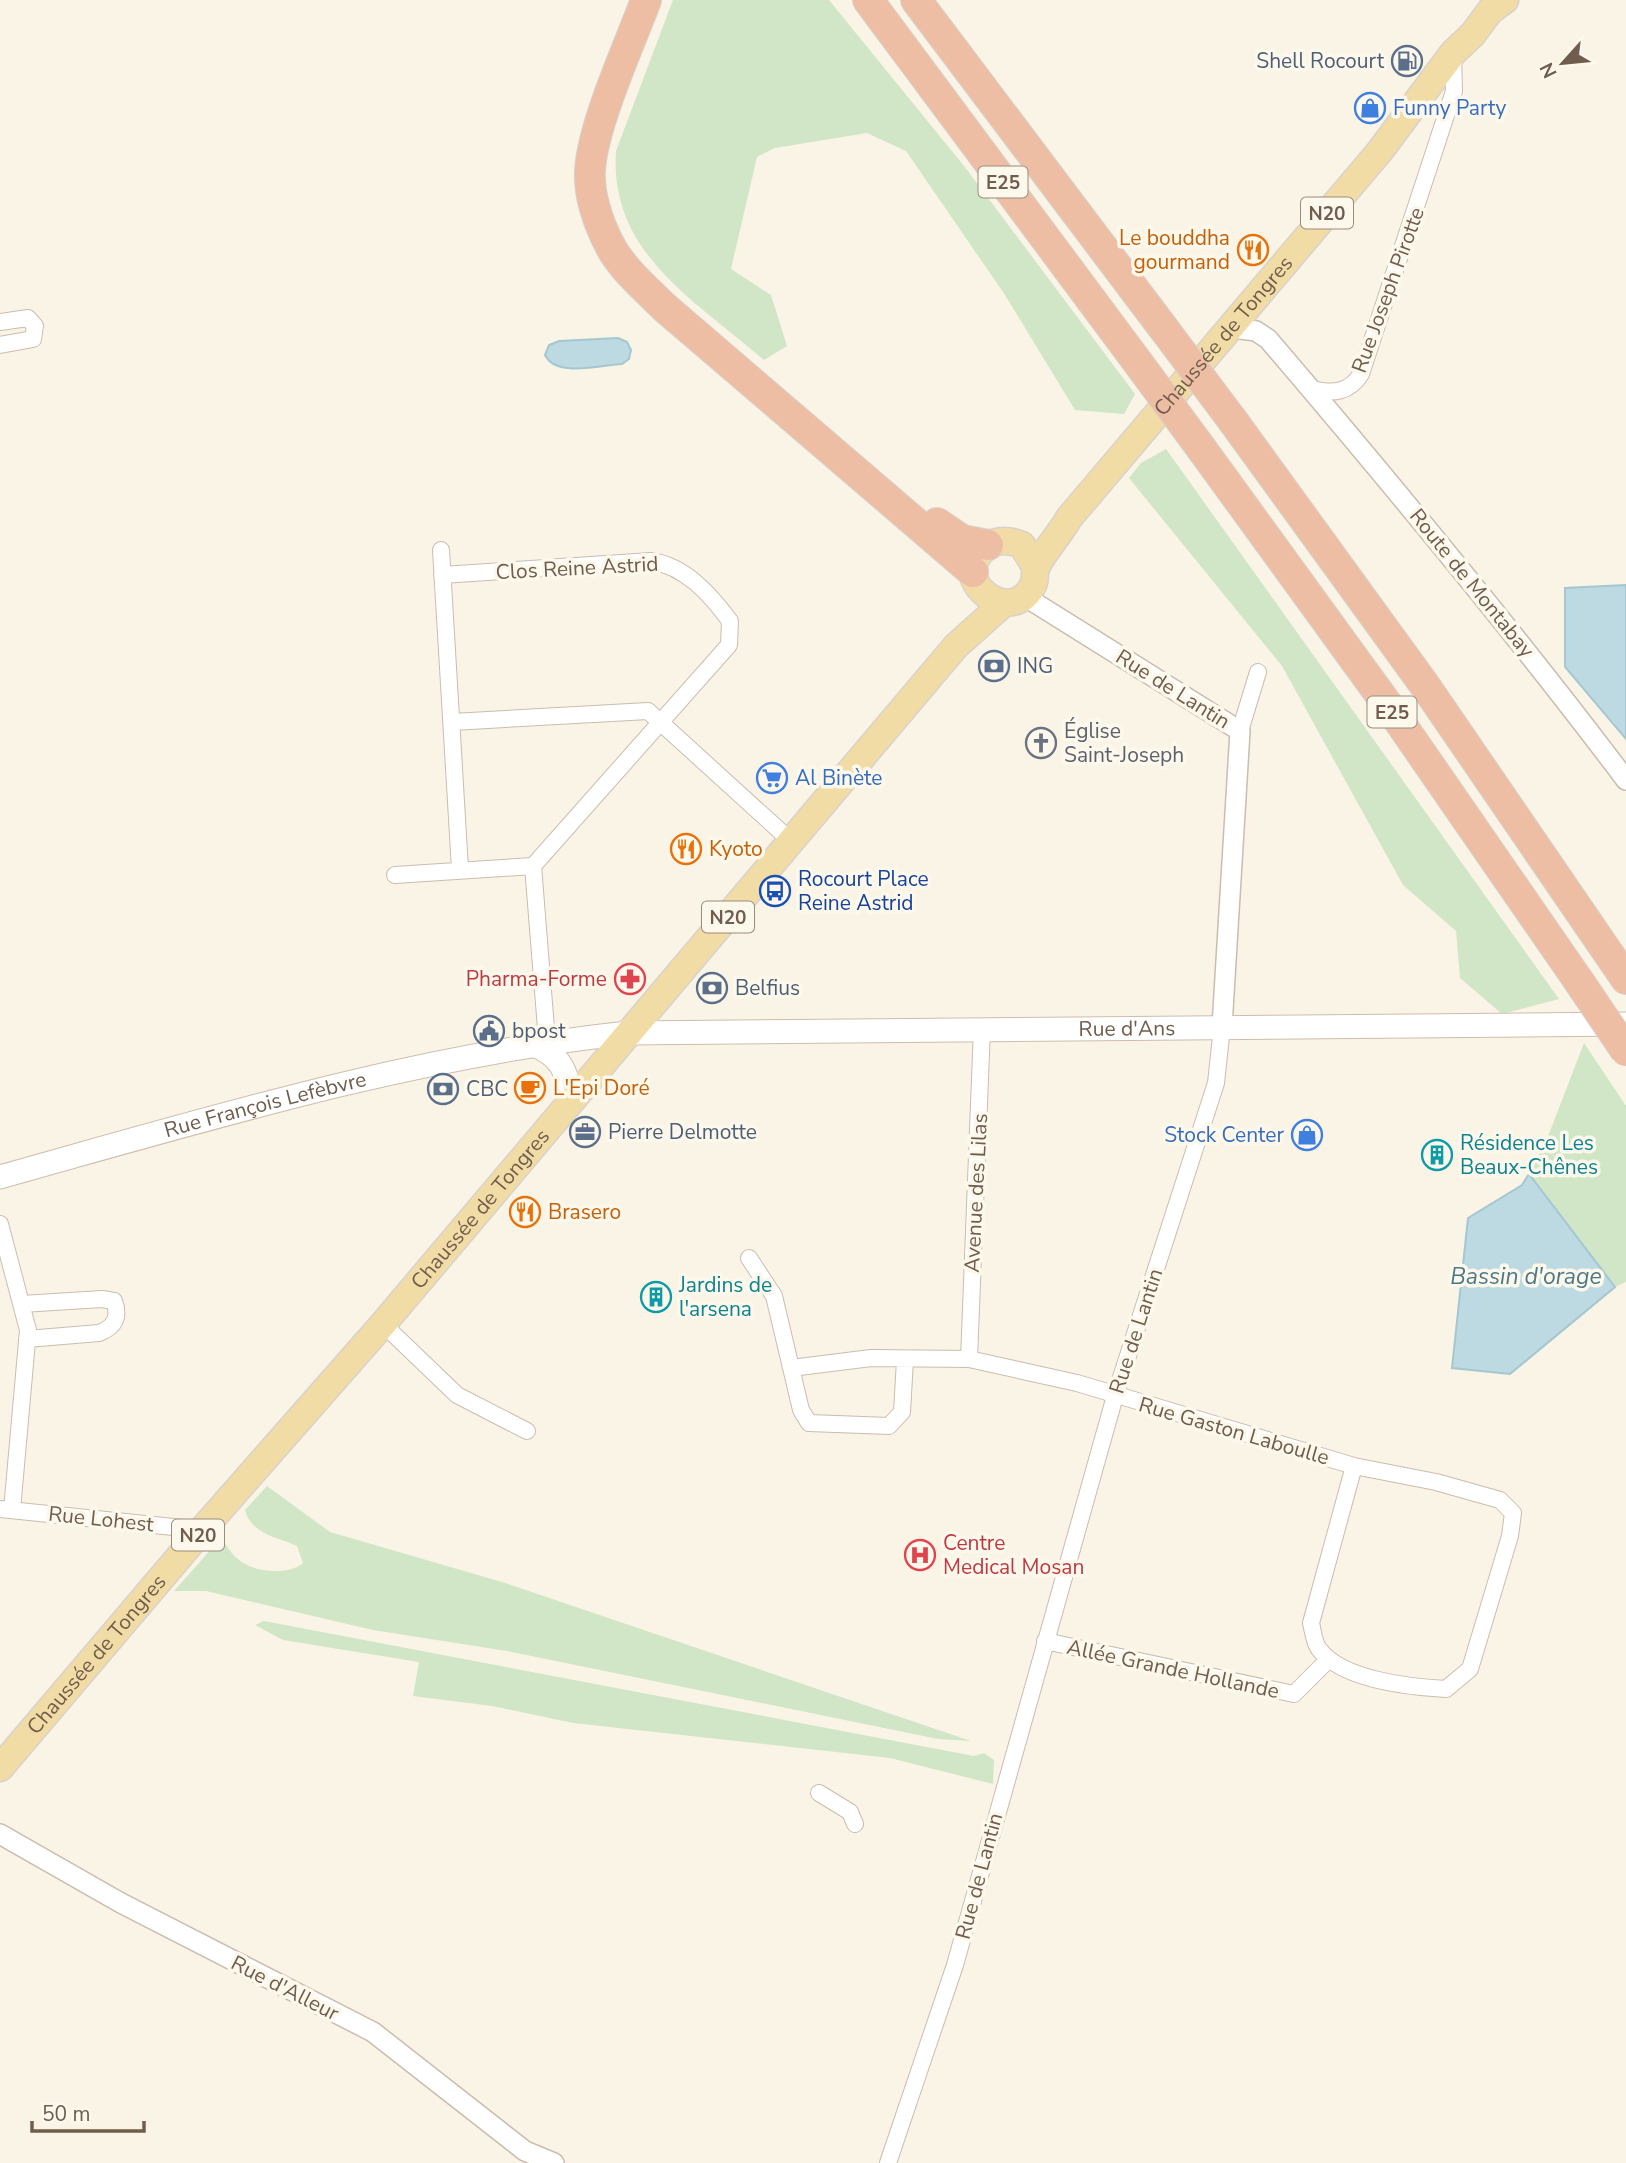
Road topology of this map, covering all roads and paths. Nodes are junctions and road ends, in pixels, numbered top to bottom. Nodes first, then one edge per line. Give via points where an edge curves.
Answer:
1 (646, 0) edge
2 (661, 0) edge
3 (916, 0) edge
4 (1476, 0) edge
5 (1505, 0) edge
6 (864, 3) edge
7 (1453, 52) junction
8 (0, 322) edge
9 (1233, 328) junction
10 (0, 345) edge
11 (1312, 389) junction
12 (1069, 517) junction
13 (988, 545) junction
14 (1022, 545) junction
15 (441, 550) dead end
16 (1036, 568) junction
17 (442, 575) junction
18 (974, 575) junction
19 (1014, 600) junction
20 (956, 646) junction
21 (1258, 672) dead end
22 (452, 722) junction
23 (662, 722) junction
24 (1240, 731) junction
25 (1626, 780) edge
26 (791, 841) junction
27 (533, 866) junction
28 (460, 869) junction
29 (395, 875) dead end
30 (1623, 975) edge
31 (663, 992) junction
32 (1626, 1024) edge
33 (1222, 1027) junction
34 (982, 1028) junction
35 (673, 1031) junction
36 (628, 1033) junction
37 (540, 1043) junction
38 (1626, 1051) edge
39 (571, 1100) junction
40 (0, 1177) edge
41 (0, 1224) edge
42 (749, 1258) dead end
43 (22, 1304) junction
44 (383, 1324) junction
45 (27, 1339) junction
46 (969, 1359) junction
47 (905, 1360) junction
48 (791, 1368) junction
49 (1115, 1396) junction
50 (527, 1432) dead end
51 (1354, 1466) junction
52 (6, 1509) edge
53 (202, 1530) junction
54 (1045, 1641) junction
55 (1329, 1659) junction
56 (0, 1768) edge
57 (819, 1793) dead end
58 (855, 1824) dead end
59 (0, 1833) edge
60 (554, 2163) edge
61 (888, 2163) edge

1 - 18 highway via 594,141 589,179 597,215 613,251 664,307
2 - 13 highway via 607,144 605,177 611,211 632,249 659,284 943,528 962,540
3 - 30 highway, E25, bridge via 1233,421 1426,687
4 - 7 main road, Chaussée de Tongres / N20
5 - 7 main road, Chaussée de Tongres / N20
6 - 38 highway, E25, bridge via 1201,448 1392,711
7 - 9 main road, Chaussée de Tongres / N20 via 1380,151
7 - 11 street, Rue Joseph Pirotte via 1454,92 1361,374 1346,389
8 - 10 street via 28,318 35,326 33,339
9 - 11 street via 1256,331 1268,339
9 - 12 main road, Chaussée de Tongres / N20
11 - 25 street, Route de Montabay via 1539,665
12 - 14 main road, Chaussée de Tongres / N20
12 - 16 main road, Chaussée de Tongres / N20
13 - 14 main road via 1007,540
13 - 18 main road, Chaussée de Tongres / N20 via 977,556
14 - 16 main road
15 - 17 street
16 - 19 main road, Chaussée de Tongres / N20 via 1034,584
17 - 22 street
17 - 23 street, Clos Reine Astrid via 651,561 671,564 714,599 730,621 729,645
18 - 19 main road via 985,596
18 - 20 main road, Chaussée de Tongres / N20 via 975,605
19 - 20 main road, Chaussée de Tongres / N20
19 - 24 street, Rue de Lantin
20 - 26 main road, Chaussée de Tongres / N20
21 - 24 street
22 - 23 street via 648,711
22 - 28 street
23 - 26 street
23 - 27 street, Clos Reine Astrid
24 - 33 street, Rue de Lantin
26 - 31 main road, Chaussée de Tongres / N20
27 - 28 street
27 - 37 street
28 - 29 street
31 - 35 main road via 667,1023
31 - 36 main road, Chaussée de Tongres / N20
32 - 33 main road, Rue d'Ans
33 - 34 main road, Rue d'Ans
33 - 49 street, Rue de Lantin via 1216,1083
34 - 35 main road, Rue d'Ans
34 - 46 street, Avenue des Lilas
35 - 36 main road, Rue d'Ans
36 - 37 main road, Rue François Lefèbvre
36 - 39 main road, Chaussée de Tongres / N20
37 - 39 main road via 564,1065
37 - 40 main road, Rue François Lefèbvre via 258,1106
39 - 44 main road, Chaussée de Tongres / N20
41 - 43 street
42 - 48 street via 774,1296
43 - 45 street
43 - 45 street via 102,1299 114,1301 117,1310 109,1329 99,1333
44 - 50 street via 457,1395
44 - 53 main road, Chaussée de Tongres / N20
45 - 52 street
46 - 47 street
46 - 49 street
47 - 48 street
47 - 48 street via 902,1412 888,1426 809,1423 800,1410
49 - 51 street, Rue Gaston Laboulle
49 - 54 street, Rue de Lantin
51 - 55 street, Rue Gaston Laboulle via 1311,1623 1317,1648
51 - 55 street, Rue Gaston Laboulle via 1500,1500 1513,1513 1470,1669 1446,1689 1409,1687 1343,1668
52 - 53 street, Rue Lohest
53 - 56 main road, Chaussée de Tongres / N20
54 - 55 street, Allée Grande Hollande via 1294,1695
54 - 61 street, Rue de Lantin via 955,1965
57 - 58 street via 849,1812
59 - 60 street, Rue d'Alleur via 121,1903 373,2032 525,2151

